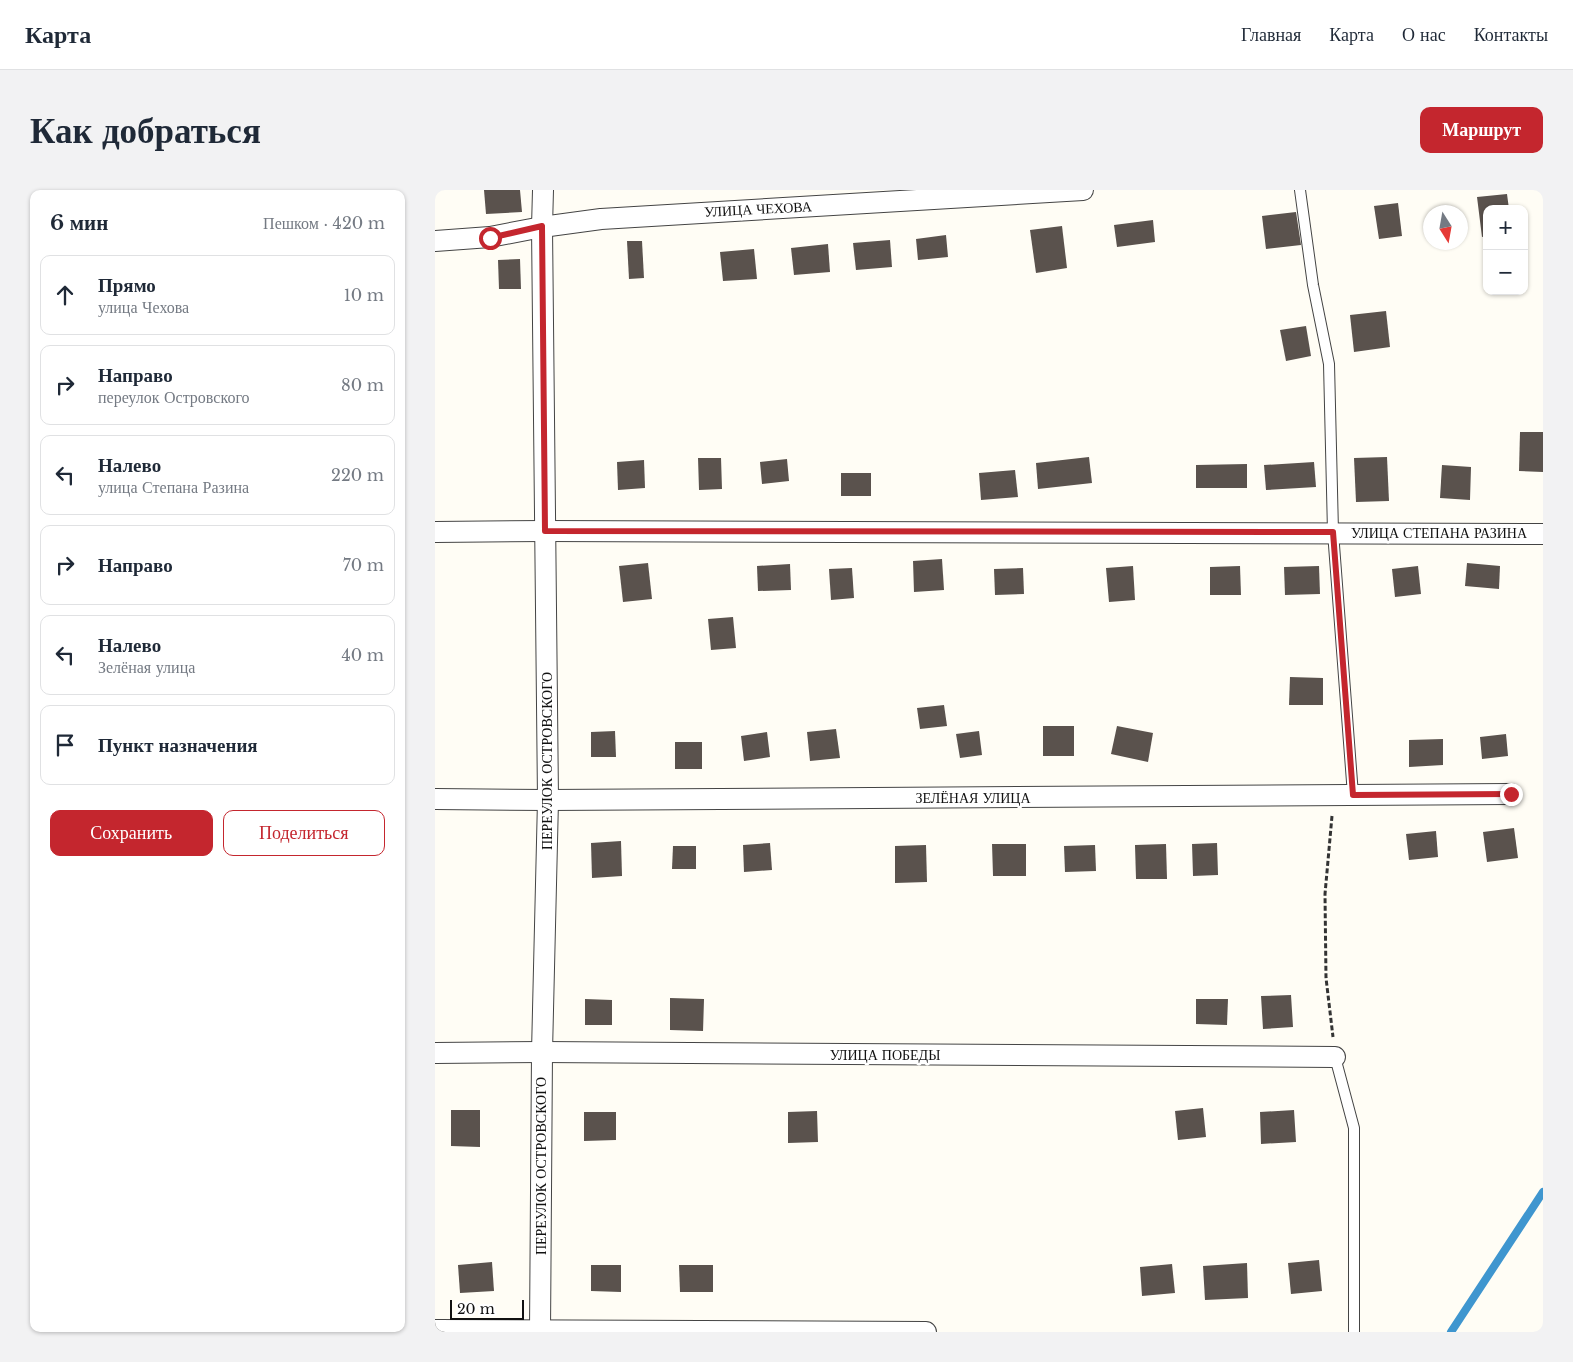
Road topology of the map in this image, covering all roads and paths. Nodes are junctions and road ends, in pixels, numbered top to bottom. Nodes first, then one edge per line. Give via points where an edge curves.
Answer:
1 (543, 190) edge
2 (1083, 190) edge
3 (1300, 190) edge
4 (542, 226) junction
5 (435, 241) edge
6 (545, 531) junction
7 (435, 532) edge
8 (1333, 532) junction
9 (1543, 534) edge
10 (1511, 794) dead end
11 (1343, 795) junction
12 (435, 799) edge
13 (549, 800) junction
14 (542, 1052) junction
15 (435, 1053) edge
16 (1335, 1057) junction
17 (435, 1330) edge
18 (540, 1330) edge
19 (926, 1332) edge
20 (1354, 1332) edge

1 - 4 street, ПЕРЕУЛОК ОСТРОВСКОГО
2 - 4 street, УЛИЦА ЧЕХОВА via 601,219
3 - 8 lane via 1313,285 1329,364
4 - 5 street, УЛИЦА ЧЕХОВА via 490,238
4 - 6 street, ПЕРЕУЛОК ОСТРОВСКОГО
6 - 7 street, УЛИЦА СТЕПАНА РАЗИНА
6 - 8 street, УЛИЦА СТЕПАНА РАЗИНА
6 - 13 street, ПЕРЕУЛОК ОСТРОВСКОГО
8 - 9 street, УЛИЦА СТЕПАНА РАЗИНА
8 - 11 lane
10 - 11 street, ЗЕЛЁНАЯ УЛИЦА
11 - 13 street, ЗЕЛЁНАЯ УЛИЦА
11 - 16 path via 1325,894 1326,978
12 - 13 street, ЗЕЛЁНАЯ УЛИЦА
13 - 14 street, ПЕРЕУЛОК ОСТРОВСКОГО
14 - 15 street, УЛИЦА ПОБЕДЫ
14 - 16 street, УЛИЦА ПОБЕДЫ
14 - 18 street, ПЕРЕУЛОК ОСТРОВСКОГО
16 - 20 lane via 1354,1128
17 - 18 street
18 - 19 street

